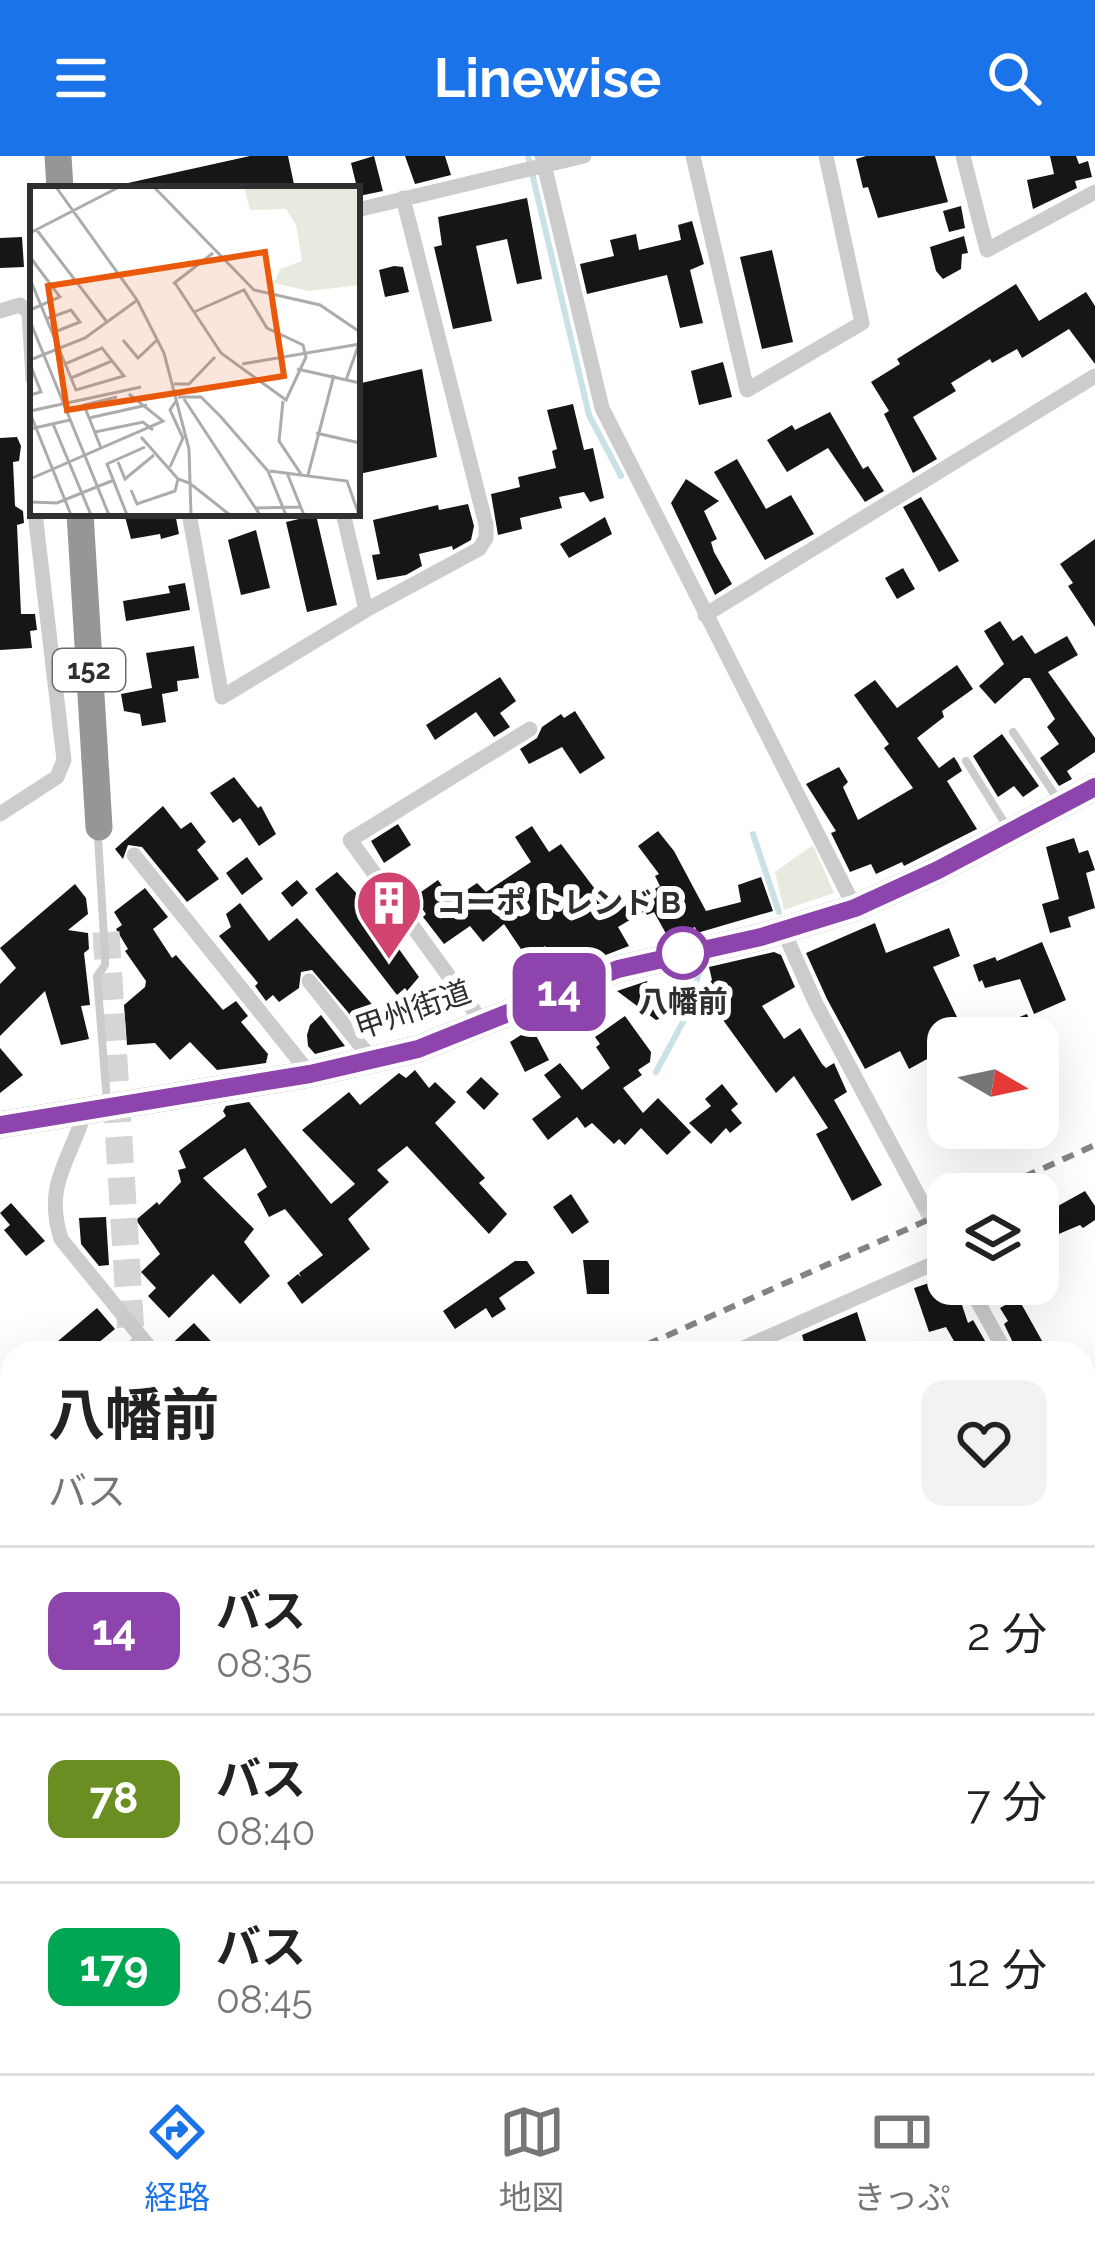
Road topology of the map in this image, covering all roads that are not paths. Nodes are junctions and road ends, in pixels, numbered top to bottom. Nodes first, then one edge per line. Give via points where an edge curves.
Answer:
1 (58, 156) edge
2 (584, 156) edge
3 (693, 156) edge
4 (826, 156) edge
5 (964, 156) edge
6 (543, 160) edge
7 (60, 186) edge
8 (1095, 192) edge
9 (403, 198) junction
10 (360, 209) edge
11 (0, 310) edge
12 (30, 329) edge
13 (1095, 376) edge
14 (34, 516) edge
15 (80, 516) edge
16 (190, 516) edge
17 (345, 516) edge
18 (366, 610) junction
19 (705, 615) junction
20 (530, 728) dead end
21 (1013, 732) dead end
22 (966, 761) dead end
23 (1095, 787) edge
24 (1061, 804) junction
25 (0, 814) edge
26 (1010, 831) junction
27 (98, 832) joint
28 (134, 855) dead end
29 (855, 908) junction
30 (784, 930) junction
31 (309, 981) dead end
32 (482, 1022) junction
33 (373, 1061) junction
34 (310, 1074) junction
35 (96, 1112) junction
36 (0, 1125) edge
37 (923, 1204) tunnel mouth
38 (927, 1260) edge
39 (980, 1305) edge
40 (144, 1341) edge
41 (757, 1341) edge
42 (999, 1341) edge

1 - 7 highway
2 - 6 street
3 - 4 street via 747,390 862,323
5 - 8 street via 987,250
6 - 9 street
6 - 19 street via 602,408
9 - 10 street
9 - 18 street via 486,538
11 - 12 street via 20,305
13 - 19 street
14 - 25 street via 64,760 57,777
15 - 27 highway, 152
16 - 18 street via 222,697
17 - 18 street
19 - 29 street
20 - 32 street via 350,840
21 - 24 lane
22 - 26 lane
23 - 24 highway, 甲州街道
24 - 26 highway, 甲州街道
26 - 29 highway, 甲州街道
27 - 35 lane via 105,965 97,976
28 - 34 street
29 - 30 highway, 甲州街道
30 - 32 highway, 甲州街道 via 618,969
30 - 37 street
31 - 33 street
32 - 33 highway, 甲州街道
33 - 34 highway, 甲州街道
34 - 35 highway, 甲州街道
35 - 36 highway, 甲州街道
35 - 40 street via 58,1172 56,1222 61,1239
38 - 41 street
39 - 42 street

